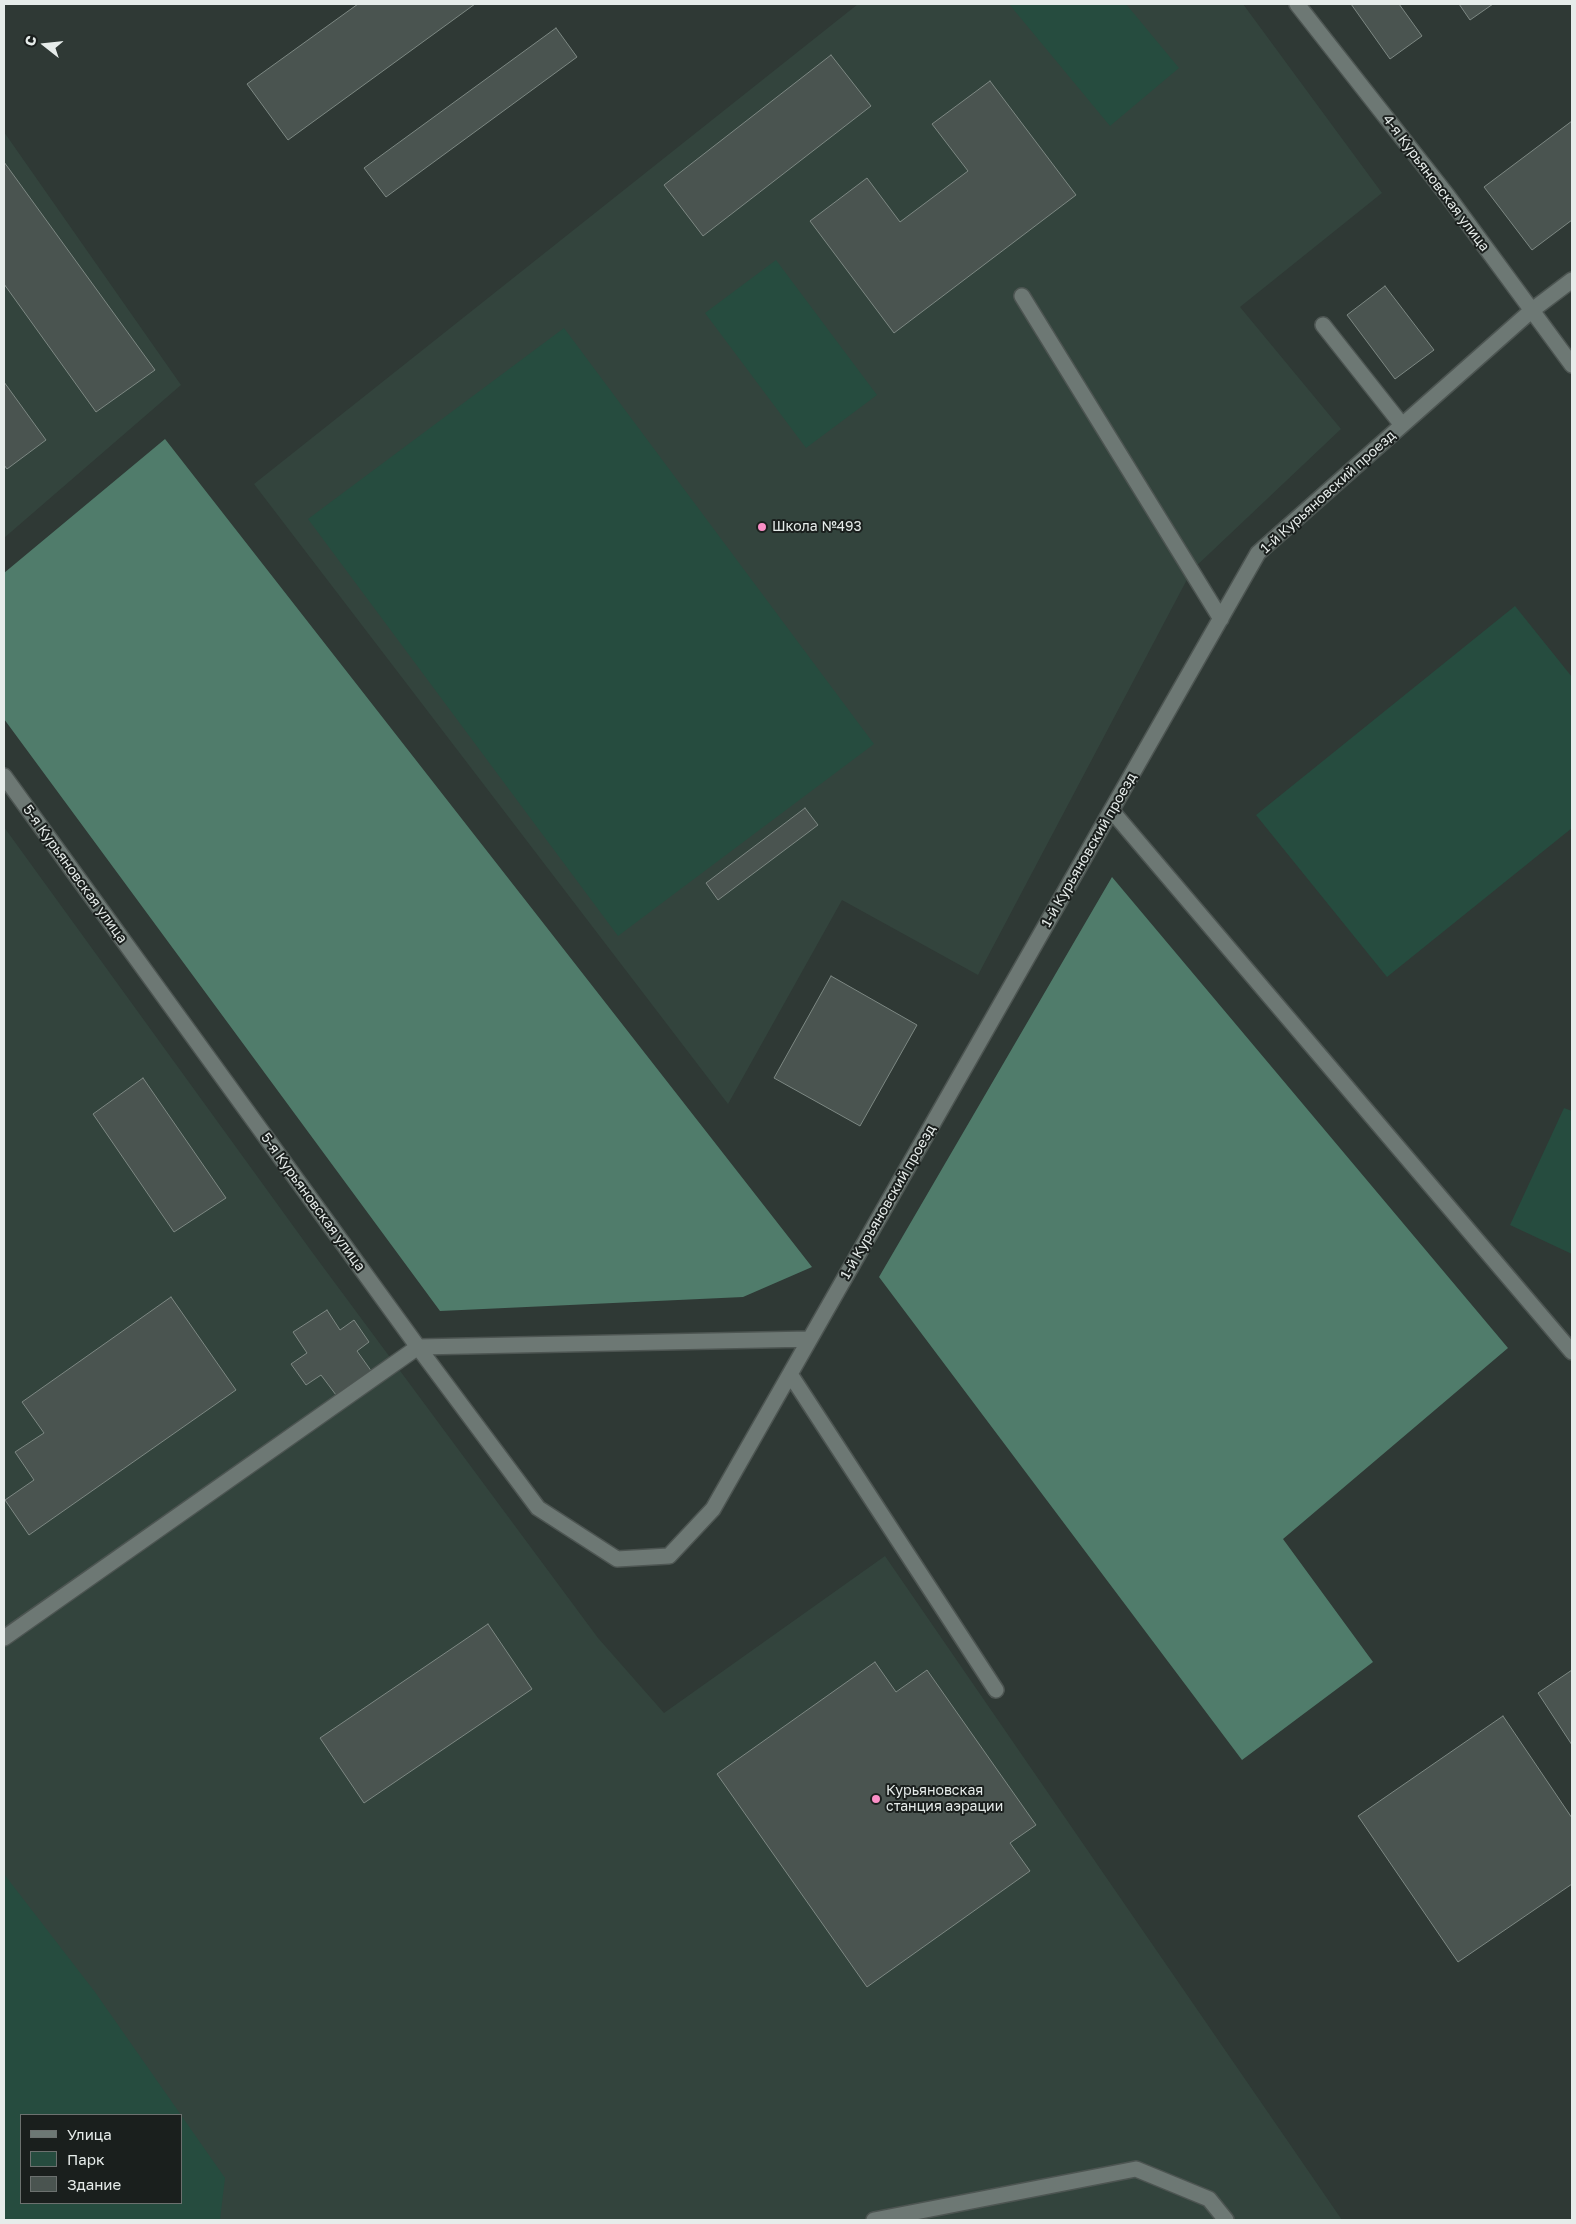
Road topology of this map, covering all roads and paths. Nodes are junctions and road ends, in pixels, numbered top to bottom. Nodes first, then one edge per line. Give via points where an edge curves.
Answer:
1 (1297, 4) edge
2 (1572, 280) edge
3 (1022, 296) dead end
4 (1531, 310) junction
5 (1323, 324) dead end
6 (1572, 366) edge
7 (1402, 425) junction
8 (1221, 619) junction
9 (4, 776) edge
10 (1112, 811) junction
11 (810, 1339) junction
12 (418, 1347) junction
13 (1572, 1352) edge
14 (790, 1374) junction
15 (669, 1556) joint
16 (4, 1638) edge
17 (996, 1690) dead end
18 (874, 2220) edge
19 (1226, 2220) edge

1 - 4 street, 4-я Курьяновская улица via 1447,195
2 - 4 street, 1-й Курьяновский проезд
3 - 8 street
4 - 6 street, 4-я Курьяновская улица
4 - 7 street, 1-й Курьяновский проезд
5 - 7 street
7 - 8 street, 1-й Курьяновский проезд via 1258,553
8 - 10 street, 1-й Курьяновский проезд
9 - 12 street, 5-я Курьяновская улица
10 - 11 street, 1-й Курьяновский проезд
10 - 13 street
11 - 12 street
11 - 14 street, 1-й Курьяновский проезд
12 - 15 street, 5-я Курьяновская улица via 538,1508 617,1559
12 - 16 street
14 - 15 street, 1-й Курьяновский проезд via 713,1509
14 - 17 street
18 - 19 street via 1136,2169 1209,2199

